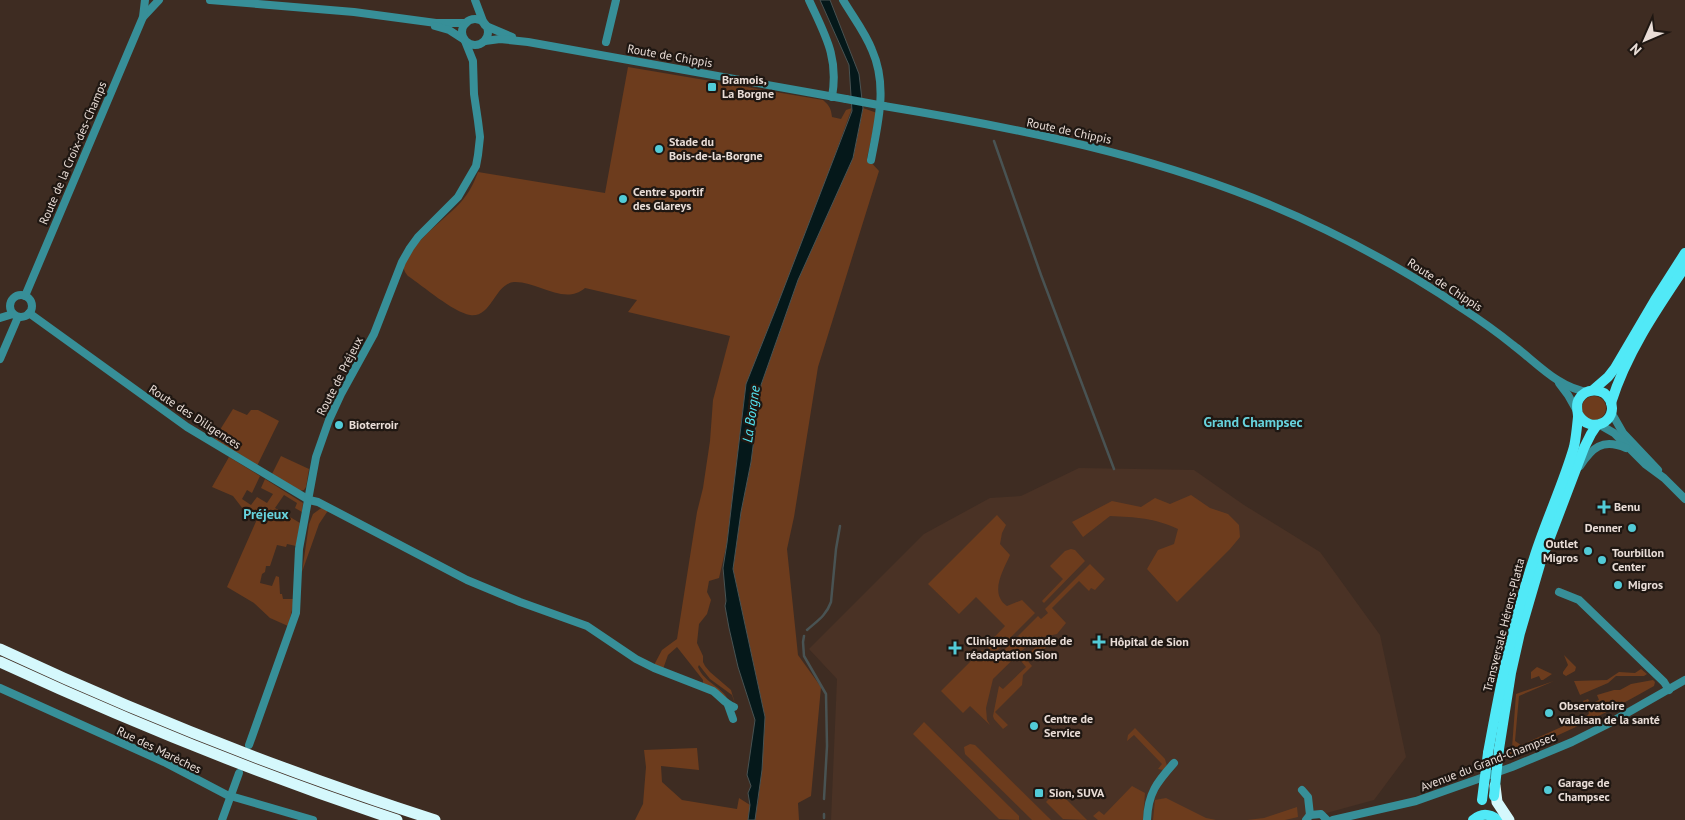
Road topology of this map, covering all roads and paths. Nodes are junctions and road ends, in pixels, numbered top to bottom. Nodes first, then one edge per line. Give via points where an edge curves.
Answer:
1 (144, 0) edge
2 (159, 0) edge
3 (210, 0) edge
4 (616, 0) edge
5 (809, 0) edge
6 (843, 0) edge
7 (475, 1) edge
8 (143, 18) junction
9 (416, 21) junction
10 (467, 22) junction
11 (485, 25) junction
12 (464, 40) junction
13 (484, 42) junction
14 (528, 42) junction
15 (606, 42) dead end
16 (474, 68) junction
17 (832, 97) junction
18 (871, 160) dead end
19 (1685, 253) edge
20 (1685, 267) edge
21 (25, 296) junction
22 (29, 314) junction
23 (16, 315) junction
24 (0, 318) edge
25 (0, 359) edge
26 (1554, 377) junction
27 (1590, 391) junction
28 (1611, 408) junction
29 (1577, 412) junction
30 (1599, 425) junction
31 (1630, 449) junction
32 (1575, 474) junction
33 (1664, 478) junction
34 (1685, 499) edge
35 (309, 500) junction
36 (1559, 592) dead end
37 (0, 649) edge
38 (0, 662) edge
39 (1685, 680) edge
40 (0, 688) edge
41 (1669, 690) junction
42 (733, 719) dead end
43 (249, 745) dead end
44 (1174, 763) dead end
45 (238, 773) dead end
46 (1302, 790) dead end
47 (1495, 792) joint
48 (230, 796) junction
49 (1308, 818) edge
50 (1476, 818) edge
51 (222, 820) edge
52 (313, 820) edge
53 (397, 820) edge
54 (434, 820) edge
55 (1147, 820) edge
56 (1327, 820) edge
57 (1333, 820) edge
58 (1501, 820) edge

1 - 8 street, Route de la Croix-des-Champs
2 - 8 street, Route de la Croix-des-Champs
3 - 9 street, Route de Chippis via 354,12
4 - 15 street
5 - 17 street via 833,55
6 - 18 street via 872,49 880,80 880,112
7 - 10 street
7 - 11 street
8 - 21 street, Route de la Croix-des-Champs
9 - 10 street, Route de Chippis
9 - 12 street, Route de Chippis via 449,30
10 - 11 street, Route de Chippis via 476,19
10 - 12 street via 462,29
11 - 13 street via 488,35
11 - 14 street, Route de Chippis
12 - 13 street, Route de Chippis via 474,46
12 - 16 street, Route de Préjeux
13 - 14 street, Route de Chippis via 500,39
13 - 16 street, Route de Préjeux via 476,55
14 - 17 street, Route de Chippis
16 - 35 street, Route de Préjeux via 480,136 476,166 458,197 418,237 402,262 374,334 329,420 316,457
17 - 26 street, Route de Chippis, bridge via 1096,147 1184,172 1263,202 1332,233 1418,280 1488,326
19 - 27 main road via 1615,368
20 - 28 main road via 1632,352 1617,383
21 - 22 street via 31,304
21 - 23 street via 12,300 10,307
22 - 23 street via 24,317
22 - 35 street, Route des Diligences via 187,428
23 - 24 street
23 - 25 street
26 - 27 street, Route de Chippis via 1576,389
26 - 29 street, Route de Chippis
27 - 28 main road via 1605,394
27 - 29 main road via 1579,399
28 - 30 main road via 1607,420
28 - 33 street via 1620,429
29 - 30 main road via 1586,423
29 - 50 main road, Transversale Hérens-Platta, bridge via 1574,446 1519,607 1495,712 1482,800
30 - 31 street via 1614,433
30 - 32 main road, Transversale Hérens-Platta via 1584,448
31 - 32 street via 1613,444 1598,446
31 - 33 street
32 - 47 main road, Transversale Hérens-Platta, bridge via 1541,561 1520,633 1499,749
33 - 34 street
35 - 42 street, Route des Diligences via 358,522 467,580 587,626 636,659 719,696 731,706
35 - 43 street, Route de Préjeux via 300,549 296,613
36 - 41 street via 1579,600
37 - 54 highway via 222,745
38 - 53 highway via 189,744
39 - 41 street, Avenue du Grand-Champsec
40 - 48 street, Rue des Marèches via 164,762
41 - 57 street, Avenue du Grand-Champsec via 1572,742 1512,767 1416,801
44 - 55 street via 1157,782
45 - 48 street
46 - 49 street via 1308,797
47 - 58 highway
48 - 51 street
48 - 52 street, Rue des Marèches
49 - 56 street via 1320,814
50 - 58 main road via 1488,815

